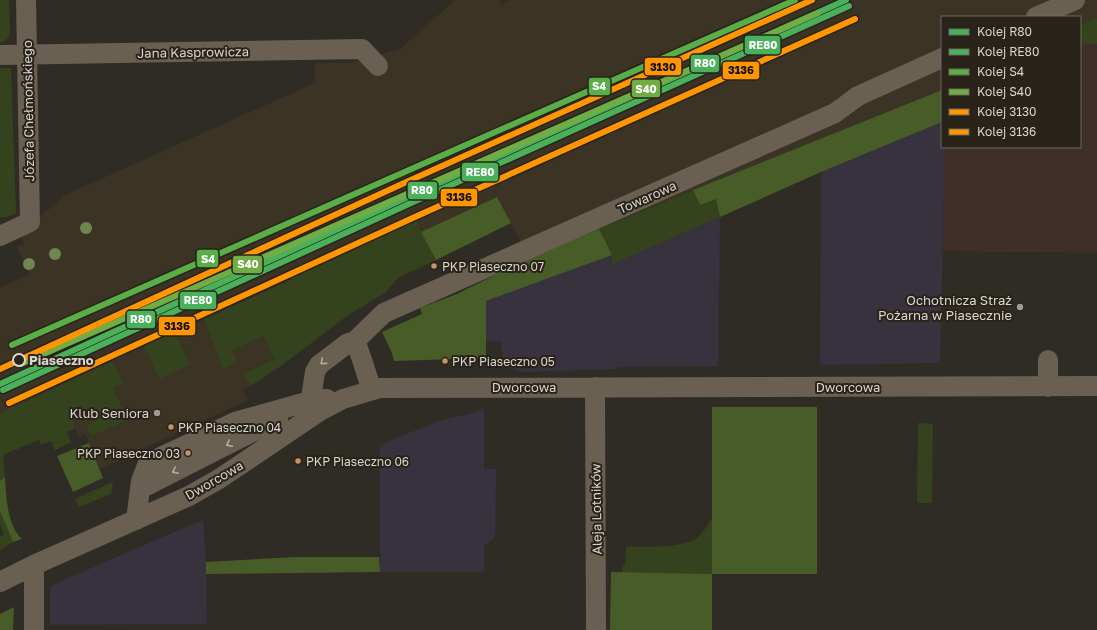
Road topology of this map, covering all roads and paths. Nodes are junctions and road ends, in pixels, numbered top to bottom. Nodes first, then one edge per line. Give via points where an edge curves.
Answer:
1 (26, 0) edge
2 (1075, 0) edge
3 (1038, 16) edge
4 (0, 55) edge
5 (27, 55) junction
6 (941, 58) edge
7 (378, 66) dead end
8 (0, 236) edge
9 (355, 341) junction
10 (1048, 360) dead end
11 (1097, 386) edge
12 (595, 387) junction
13 (1048, 387) junction
14 (372, 390) junction
15 (317, 406) junction
16 (136, 520) junction
17 (34, 565) junction
18 (0, 582) edge
19 (34, 630) edge
20 (596, 630) edge

1 - 5 street, Józefa Chełmońskiego
2 - 3 street
4 - 5 street, Jana Kasprowicza
5 - 7 street, Jana Kasprowicza via 362,49
5 - 8 street, Józefa Chełmońskiego via 30,222
6 - 9 street, Towarowa via 858,96 835,113 384,314
9 - 14 street
9 -> 15 street, Towarowa via 348,343 319,365 315,372 312,392
10 - 13 street
11 - 13 street, Dworcowa
12 - 13 street, Dworcowa
12 - 14 street, Dworcowa via 398,387
12 - 20 street, Aleja Lotników
14 - 15 street, Dworcowa
15 - 16 street, Dworcowa via 291,432 219,479
15 -> 16 street via 235,422 148,463 140,489
16 - 17 street, Dworcowa
17 - 18 street, Dworcowa
17 - 19 street

